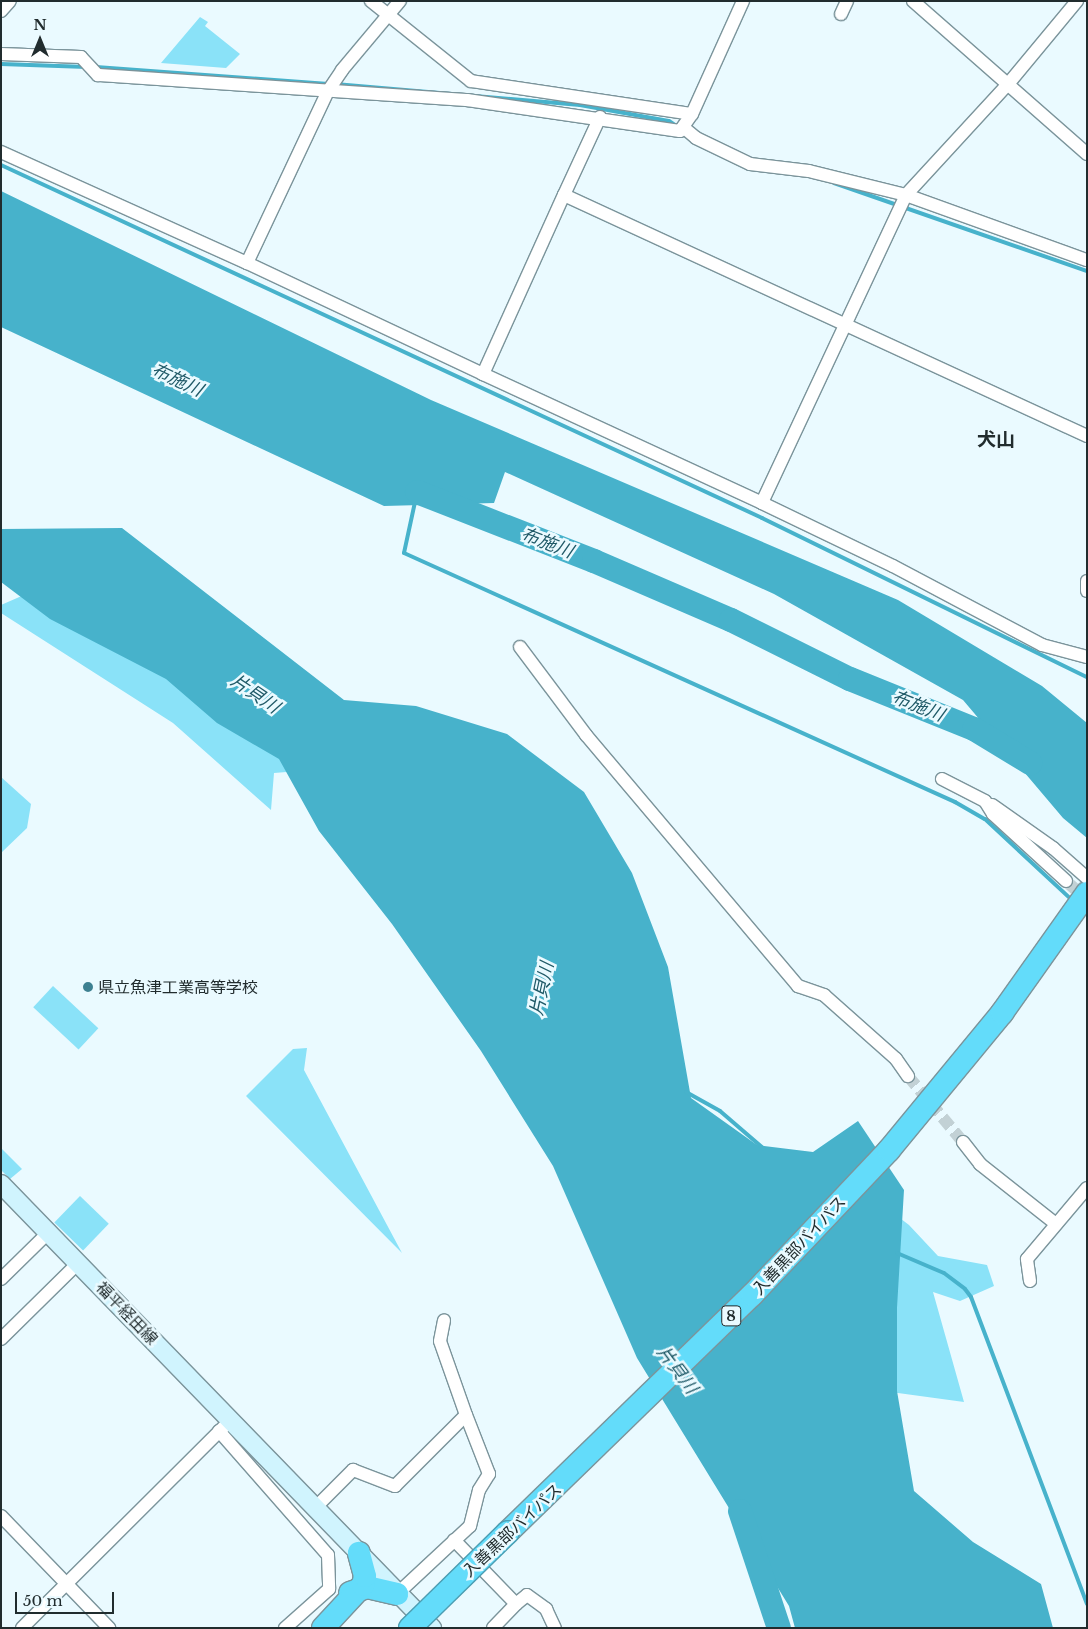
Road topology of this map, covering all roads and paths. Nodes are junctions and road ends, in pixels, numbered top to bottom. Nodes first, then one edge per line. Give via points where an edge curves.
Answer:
1 (10, 1) edge
2 (372, 1) edge
3 (400, 1) edge
4 (743, 1) edge
5 (847, 1) edge
6 (913, 1) edge
7 (1077, 1) edge
8 (1, 11) edge
9 (841, 14) dead end
10 (388, 16) junction
11 (1, 54) edge
12 (1008, 84) junction
13 (328, 91) junction
14 (692, 114) junction
15 (600, 117) junction
16 (683, 127) junction
17 (1, 152) edge
18 (1087, 154) edge
19 (564, 195) junction
20 (906, 195) junction
21 (1087, 260) edge
22 (247, 263) junction
23 (847, 324) junction
24 (483, 374) junction
25 (1087, 436) edge
26 (762, 503) junction
27 (1087, 581) edge
28 (1087, 591) edge
29 (520, 647) dead end
30 (1087, 657) edge
31 (942, 779) dead end
32 (985, 800) junction
33 (1087, 878) edge
34 (1066, 881) tunnel mouth
35 (1087, 892) edge
36 (908, 1076) tunnel mouth
37 (963, 1142) tunnel mouth
38 (1, 1184) edge
39 (1087, 1188) edge
40 (1056, 1224) junction
41 (48, 1233) junction
42 (78, 1263) junction
43 (1, 1279) edge
44 (1030, 1281) dead end
45 (444, 1320) dead end
46 (1, 1339) edge
47 (466, 1415) junction
48 (225, 1426) junction
49 (253, 1443) junction
50 (315, 1508) junction
51 (1, 1516) edge
52 (454, 1540) junction
53 (68, 1583) junction
54 (367, 1583) junction
55 (516, 1604) junction
56 (104, 1626) edge
57 (22, 1628) edge
58 (285, 1628) edge
59 (314, 1628) edge
60 (323, 1628) edge
61 (410, 1628) edge
62 (422, 1628) edge
63 (432, 1628) edge
64 (493, 1628) edge
65 (555, 1628) edge

1 - 8 street
2 - 10 street
3 - 10 street
4 - 14 street
5 - 9 street
6 - 12 street
7 - 12 street
10 - 13 street
10 - 14 street via 471,81
11 - 13 street via 81,57 98,75
12 - 18 street
12 - 20 street
13 - 15 street via 467,100
13 - 22 street
14 - 16 street
15 - 16 street via 680,131
15 - 19 street
16 - 20 street via 696,138 750,164 809,171
17 - 22 street
19 - 23 street
19 - 24 street
20 - 21 street
20 - 23 street
22 - 24 street
23 - 25 street
23 - 26 street
24 - 26 street
26 - 30 street via 893,566 1042,645
27 - 28 street
29 - 36 street via 586,735 798,986 824,995 896,1059
31 - 32 street
32 - 33 street via 1053,848
32 - 34 street via 993,814
35 - 61 highway, 入善黒部バイパス / 8, bridge via 1002,1012 889,1150 752,1295 569,1477
37 - 40 street via 980,1164
38 - 41 main road, 福平経田線
39 - 40 street
40 - 44 street via 1028,1260
41 - 42 main road, 福平経田線
41 - 43 street
42 - 46 street
42 - 48 main road, 福平経田線
45 - 47 street via 440,1341
47 - 50 street via 395,1486 353,1470
47 - 52 street via 489,1474 479,1490 470,1526
48 - 49 main road, 福平経田線
48 - 53 street
48 - 58 street via 328,1555 329,1589
49 - 50 main road, 福平経田線
49 - 54 main road, 福平経田線
50 - 54 main road, 福平経田線
51 - 53 street
52 - 54 street
52 - 55 street
53 - 56 street
53 - 57 street
54 - 59 highway
54 - 60 highway
54 - 62 main road, 福平経田線
54 - 63 main road, 福平経田線
55 - 64 street
55 - 65 street via 527,1595 546,1609

